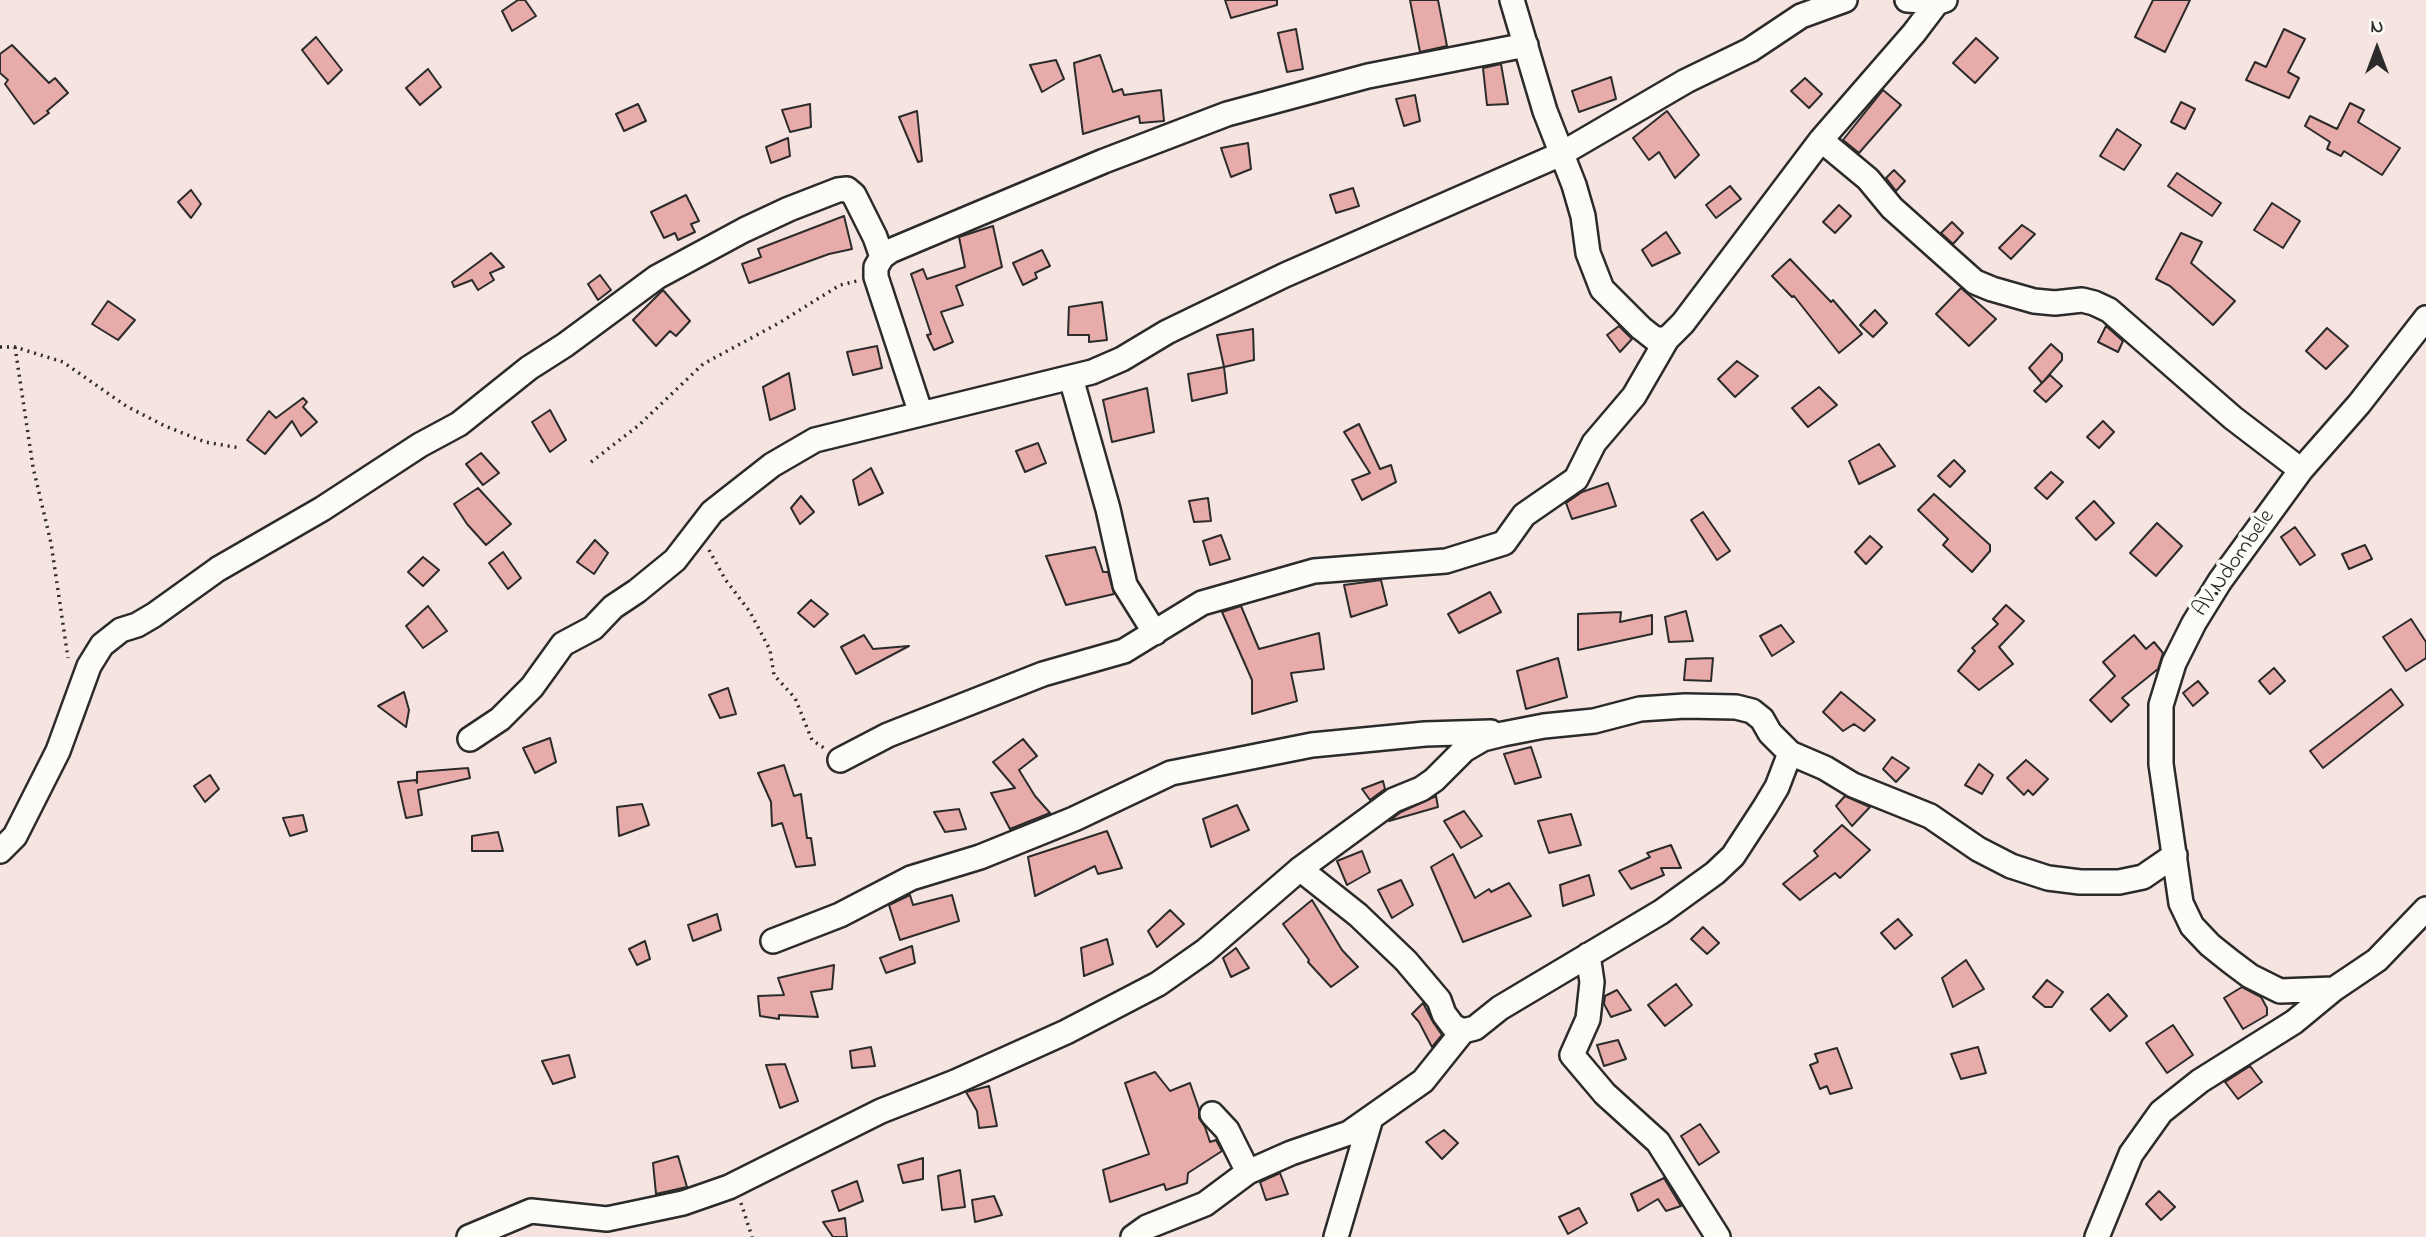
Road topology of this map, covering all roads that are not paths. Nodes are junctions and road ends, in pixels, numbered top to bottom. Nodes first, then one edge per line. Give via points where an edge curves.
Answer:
1 (1512, 0) edge
2 (1845, 0) edge
3 (1907, 0) edge
4 (1941, 1) edge
5 (1526, 45) junction
6 (1821, 140) junction
7 (1561, 154) junction
8 (879, 267) junction
9 (2426, 318) edge
10 (1667, 339) junction
11 (1071, 378) junction
12 (921, 414) junction
13 (2301, 470) junction
14 (1155, 632) junction
15 (1519, 731) junction
16 (470, 738) dead end
17 (1790, 753) junction
18 (840, 760) road end
19 (0, 851) edge
20 (2175, 855) junction
21 (1300, 869) junction
22 (2426, 909) edge
23 (773, 941) dead end
24 (1588, 955) junction
25 (2334, 989) junction
26 (1462, 1031) junction
27 (1212, 1114) dead end
28 (1371, 1118) junction
29 (1248, 1172) junction
30 (1177, 1226) edge
31 (469, 1237) edge
32 (1133, 1237) edge
33 (1336, 1237) edge
34 (1718, 1237) edge
35 (2096, 1237) edge

1 - 5 street
2 - 7 street via 1801,16 1750,50 1686,81
3 - 4 street
4 - 6 street
5 - 7 street
5 - 8 street via 1368,76 1227,114 904,244
6 - 10 street via 1684,323
6 - 13 street via 1975,282 2034,301 2082,300 2109,310 2233,418
7 - 10 street via 1602,289 1655,339
7 - 11 street via 1285,275 1122,359
8 - 12 street
8 - 19 street via 876,237 847,189 744,230 657,277 459,424 218,569 154,615 121,630 102,645 89,666 58,751 15,836
9 - 13 street, AV.Ndombele
10 - 14 street via 1634,396 1594,443 1576,479 1524,515 1504,543 1446,561 1314,571 1202,603
11 - 12 street
11 - 14 street via 1125,585
12 - 16 street via 815,440 772,465 712,512 675,560 593,628 563,644 532,687 500,719
13 - 20 street, AV.Ndombele via 2220,581 2174,663 2161,705 2160,735
14 - 18 street via 1124,651 1043,674 888,735
15 - 17 street via 1594,721 1640,709 1736,707 1762,719
15 - 21 street via 1483,738 1422,789 1394,800
15 - 23 street via 1312,745 1171,774 980,858 911,878 840,915
17 - 20 street via 1930,816 2011,866 2048,878 2119,882 2143,877
17 - 24 street via 1777,788 1733,856 1661,912
20 - 25 street, AV.Ndombele via 2181,903 2192,926 2210,945 2250,976 2280,991
21 - 26 street via 1406,961 1439,1000 1453,1026
21 - 31 street via 1205,951 1158,984 1066,1032 881,1111 736,1184 683,1203 607,1219 531,1212
22 - 25 street via 2378,960
24 - 26 street via 1500,1007 1475,1028
24 - 34 street via 1592,982 1588,1019 1572,1055 1605,1094 1657,1142
25 - 35 street via 2161,1112 2131,1154
26 - 28 street via 1423,1081
27 - 29 street via 1227,1130
28 - 29 street via 1349,1133
28 - 33 street
29 - 30 street
30 - 32 street via 1147,1227

